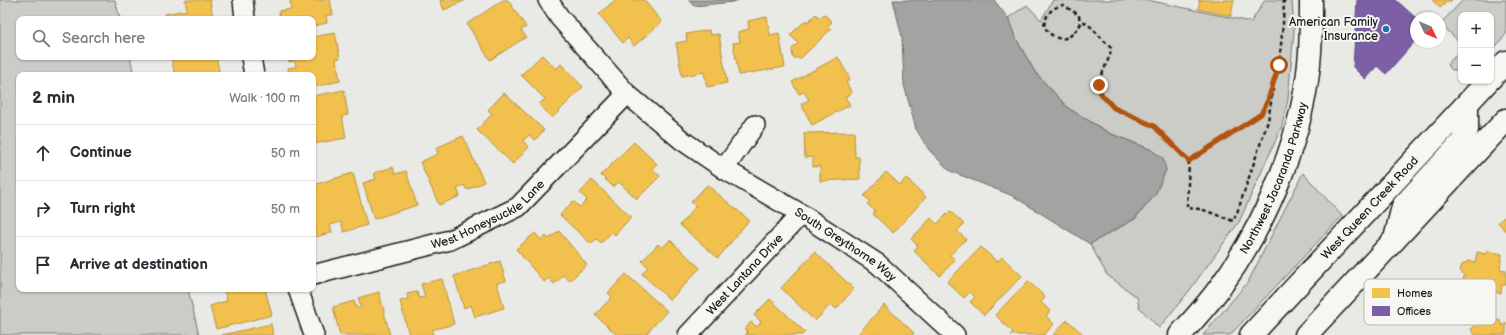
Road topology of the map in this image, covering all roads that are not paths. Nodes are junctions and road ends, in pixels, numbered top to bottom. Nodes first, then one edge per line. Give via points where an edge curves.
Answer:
1 (243, 0) edge
2 (548, 0) edge
3 (1311, 0) edge
4 (245, 16) edge
5 (252, 60) edge
6 (1506, 62) edge
7 (254, 72) edge
8 (1494, 75) edge
9 (1485, 84) edge
10 (627, 94) junction
11 (1467, 104) junction
12 (1506, 120) edge
13 (755, 125) dead end
14 (724, 169) junction
15 (802, 214) junction
16 (1394, 240) junction
17 (316, 274) edge
18 (299, 292) edge
19 (314, 335) edge
20 (688, 335) edge
21 (955, 335) edge
22 (1180, 335) edge
23 (1251, 335) edge
24 (1306, 335) edge

1 - 4 street
2 - 10 street, South Greythorne Way via 560,18
3 - 22 main road, Northwest Jacaranda Parkway via 1310,53 1304,94 1286,160 1262,217 1236,265 1221,287
5 - 7 street
6 - 8 main road
9 - 11 main road, West Queen Creek Road
10 - 14 street, South Greythorne Way via 683,141
10 - 17 street, West Honeysuckle Lane via 518,206 450,240
11 - 16 main road via 1467,130 1462,142 1403,206
11 - 23 main road, West Queen Creek Road
12 - 16 main road
13 - 14 street
14 - 15 street, South Greythorne Way
15 - 20 street, West Lantana Drive
15 - 21 street, South Greythorne Way via 878,264
16 - 24 main road
18 - 19 street

